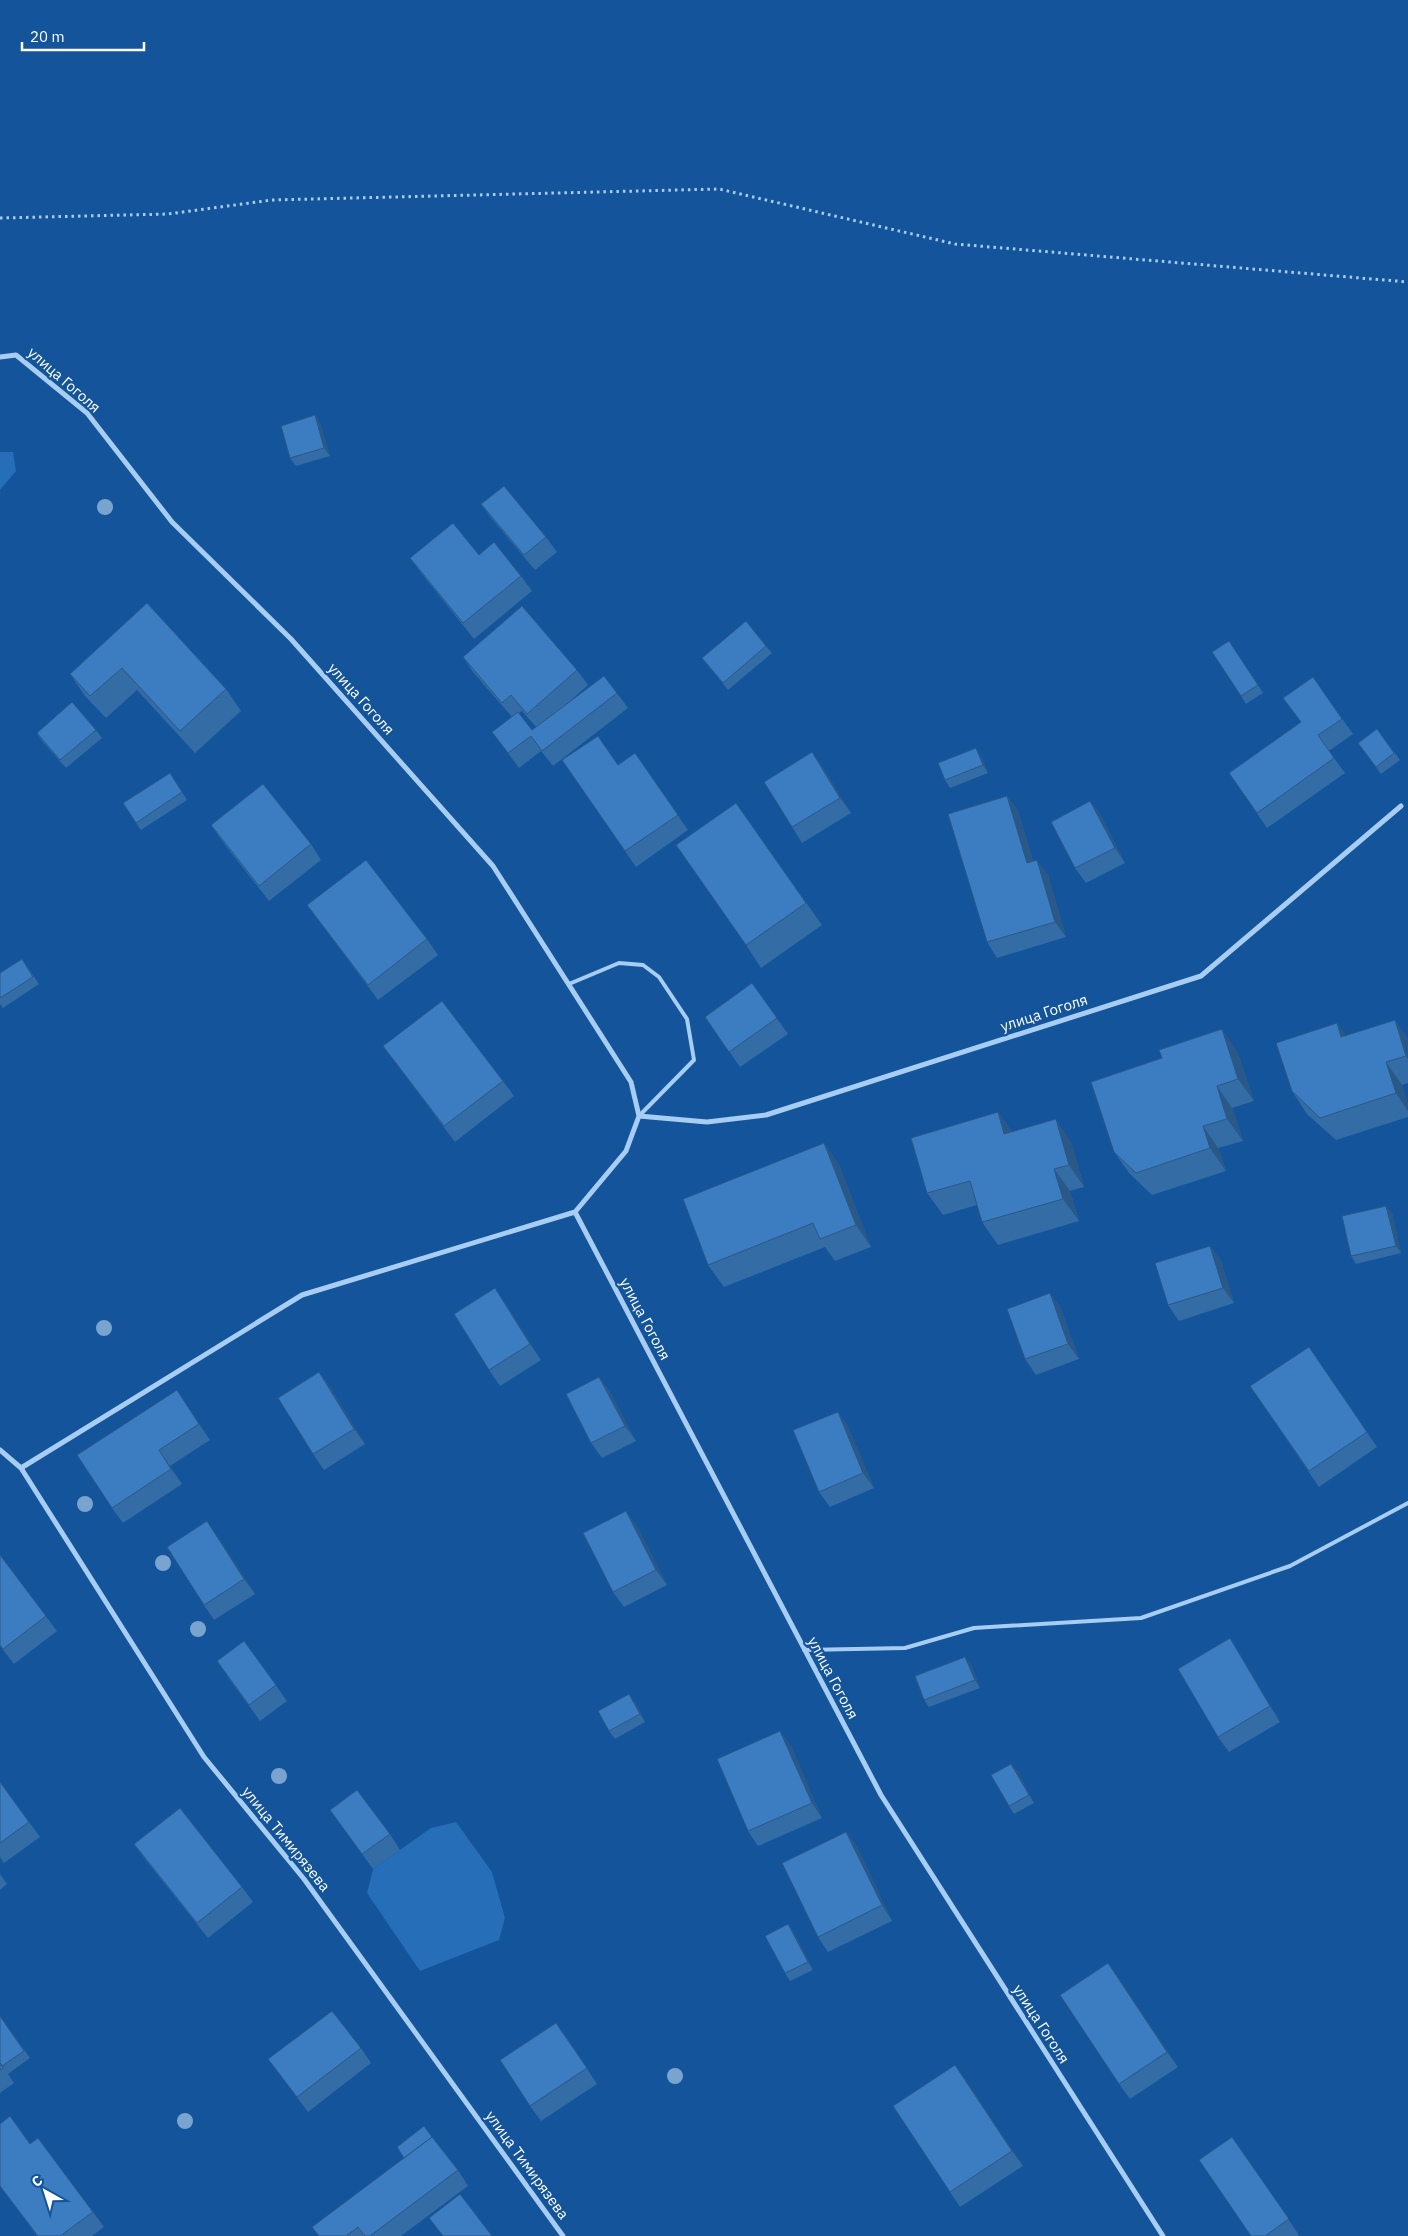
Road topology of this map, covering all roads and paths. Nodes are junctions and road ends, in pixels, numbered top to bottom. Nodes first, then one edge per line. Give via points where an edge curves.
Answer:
1 (0, 218) edge
2 (1408, 282) edge
3 (0, 357) edge
4 (1401, 806) dead end
5 (569, 984) junction
6 (639, 1116) junction
7 (575, 1212) junction
8 (0, 1450) edge
9 (21, 1468) junction
10 (1408, 1503) edge
11 (804, 1650) junction
12 (563, 2236) edge
13 (1163, 2236) edge

1 - 2 path via 168,214 272,200 719,189 955,244
3 - 5 street, улица Гоголя via 16,355 87,413 172,522 291,639 493,866
4 - 6 street, улица Гоголя via 1201,976 766,1115 707,1122
5 - 6 street, улица Гоголя via 631,1082
5 - 6 lane via 619,963 643,965 659,977 687,1019 694,1060
6 - 7 street via 626,1151
7 - 9 street via 302,1295
7 - 11 street, улица Гоголя
8 - 9 street, улица Тимирязева
9 - 12 street, улица Тимирязева via 204,1757 304,1880
10 - 11 lane via 1290,1566 1141,1618 974,1628 905,1648
11 - 13 street, улица Гоголя via 881,1795

